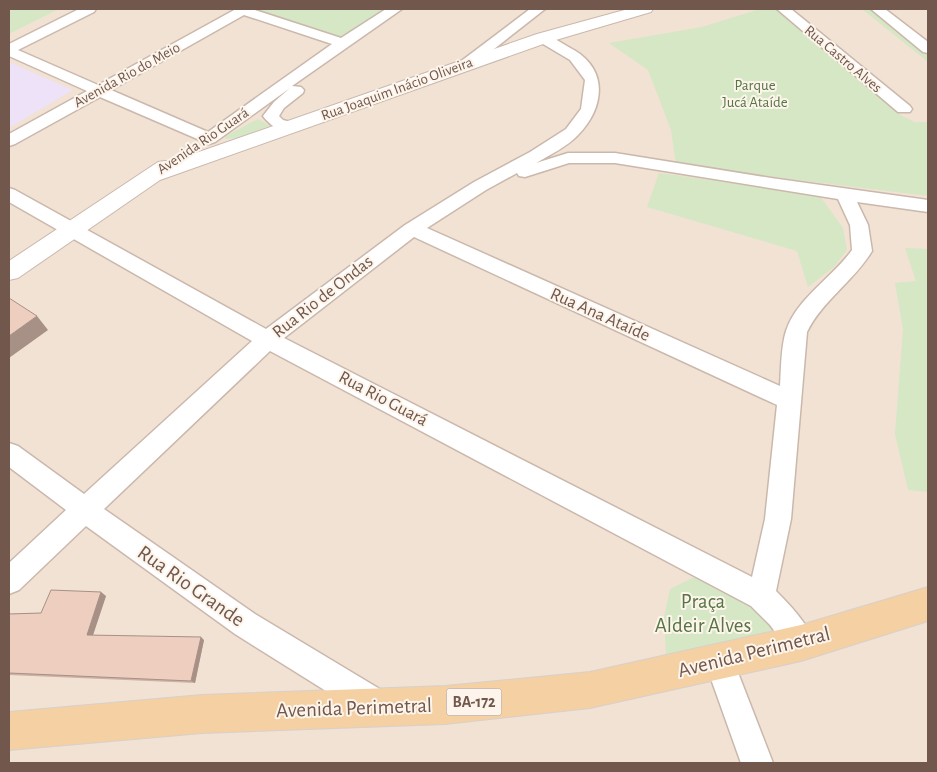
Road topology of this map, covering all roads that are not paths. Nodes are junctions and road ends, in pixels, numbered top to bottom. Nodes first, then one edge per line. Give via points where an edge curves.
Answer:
1 (89, 9) edge
2 (244, 9) edge
3 (395, 9) edge
4 (538, 9) edge
5 (645, 9) edge
6 (784, 9) edge
7 (877, 9) edge
8 (543, 38) junction
9 (343, 43) junction
10 (928, 49) edge
11 (9, 50) edge
12 (465, 64) junction
13 (298, 75) junction
14 (101, 90) junction
15 (904, 109) dead end
16 (292, 127) junction
17 (209, 139) junction
18 (9, 141) edge
19 (151, 176) junction
20 (480, 186) junction
21 (9, 194) edge
22 (845, 195) junction
23 (928, 206) edge
24 (412, 229) junction
25 (69, 230) junction
26 (9, 272) edge
27 (268, 339) junction
28 (790, 400) junction
29 (9, 452) edge
30 (86, 511) junction
31 (9, 581) edge
32 (761, 596) junction
33 (928, 604) edge
34 (801, 643) junction
35 (720, 662) junction
36 (380, 707) junction
37 (9, 731) edge
38 (757, 763) edge

1 - 11 street
2 - 9 street
2 - 14 street, Avenida Rio do Meio
3 - 9 street, Avenida Rio Guará
4 - 12 street
5 - 8 street, Rua Joaquim Inácio Oliveira
6 - 15 street, Rua Castro Alves
7 - 10 street
8 - 12 street, Rua Joaquim Inácio Oliveira
8 - 20 street, Rua Rio de Ondas via 564,49 586,69 592,80 589,109 572,132
9 - 13 street, Avenida Rio Guará
11 - 14 street
12 - 16 street, Rua Joaquim Inácio Oliveira
13 - 16 street via 295,93 271,116 278,124
13 - 17 street, Avenida Rio Guará
14 - 17 street
14 - 18 street, Avenida Rio do Meio
16 - 19 street, Rua Joaquim Inácio Oliveira
17 - 19 street, Avenida Rio Guará
19 - 25 street, Avenida Rio Guará
20 - 22 street via 568,158 608,158
20 - 24 street, Rua Rio de Ondas
21 - 25 street, Rua Rio Guará
22 - 23 street
22 - 28 street via 858,225 862,251 848,272 802,318 796,332
24 - 27 street, Rua Rio de Ondas
24 - 28 street, Rua Ana Ataíde
25 - 26 street, Avenida Rio Guará
25 - 27 street, Rua Rio Guará
27 - 30 street, Rua Rio de Ondas
27 - 32 street, Rua Rio Guará
28 - 32 street via 778,519
29 - 30 street, Rua Rio Grande
30 - 31 street, Rua Rio de Ondas
30 - 36 street, Rua Rio Grande via 245,624
32 - 34 street, Rua Rio Guará
33 - 34 main road, Avenida Perimetral / BA-172
34 - 35 main road, Avenida Perimetral / BA-172
35 - 36 main road, Avenida Perimetral / BA-172 via 590,690 445,705
35 - 38 street
36 - 37 main road, Avenida Perimetral / BA-172 via 202,714

